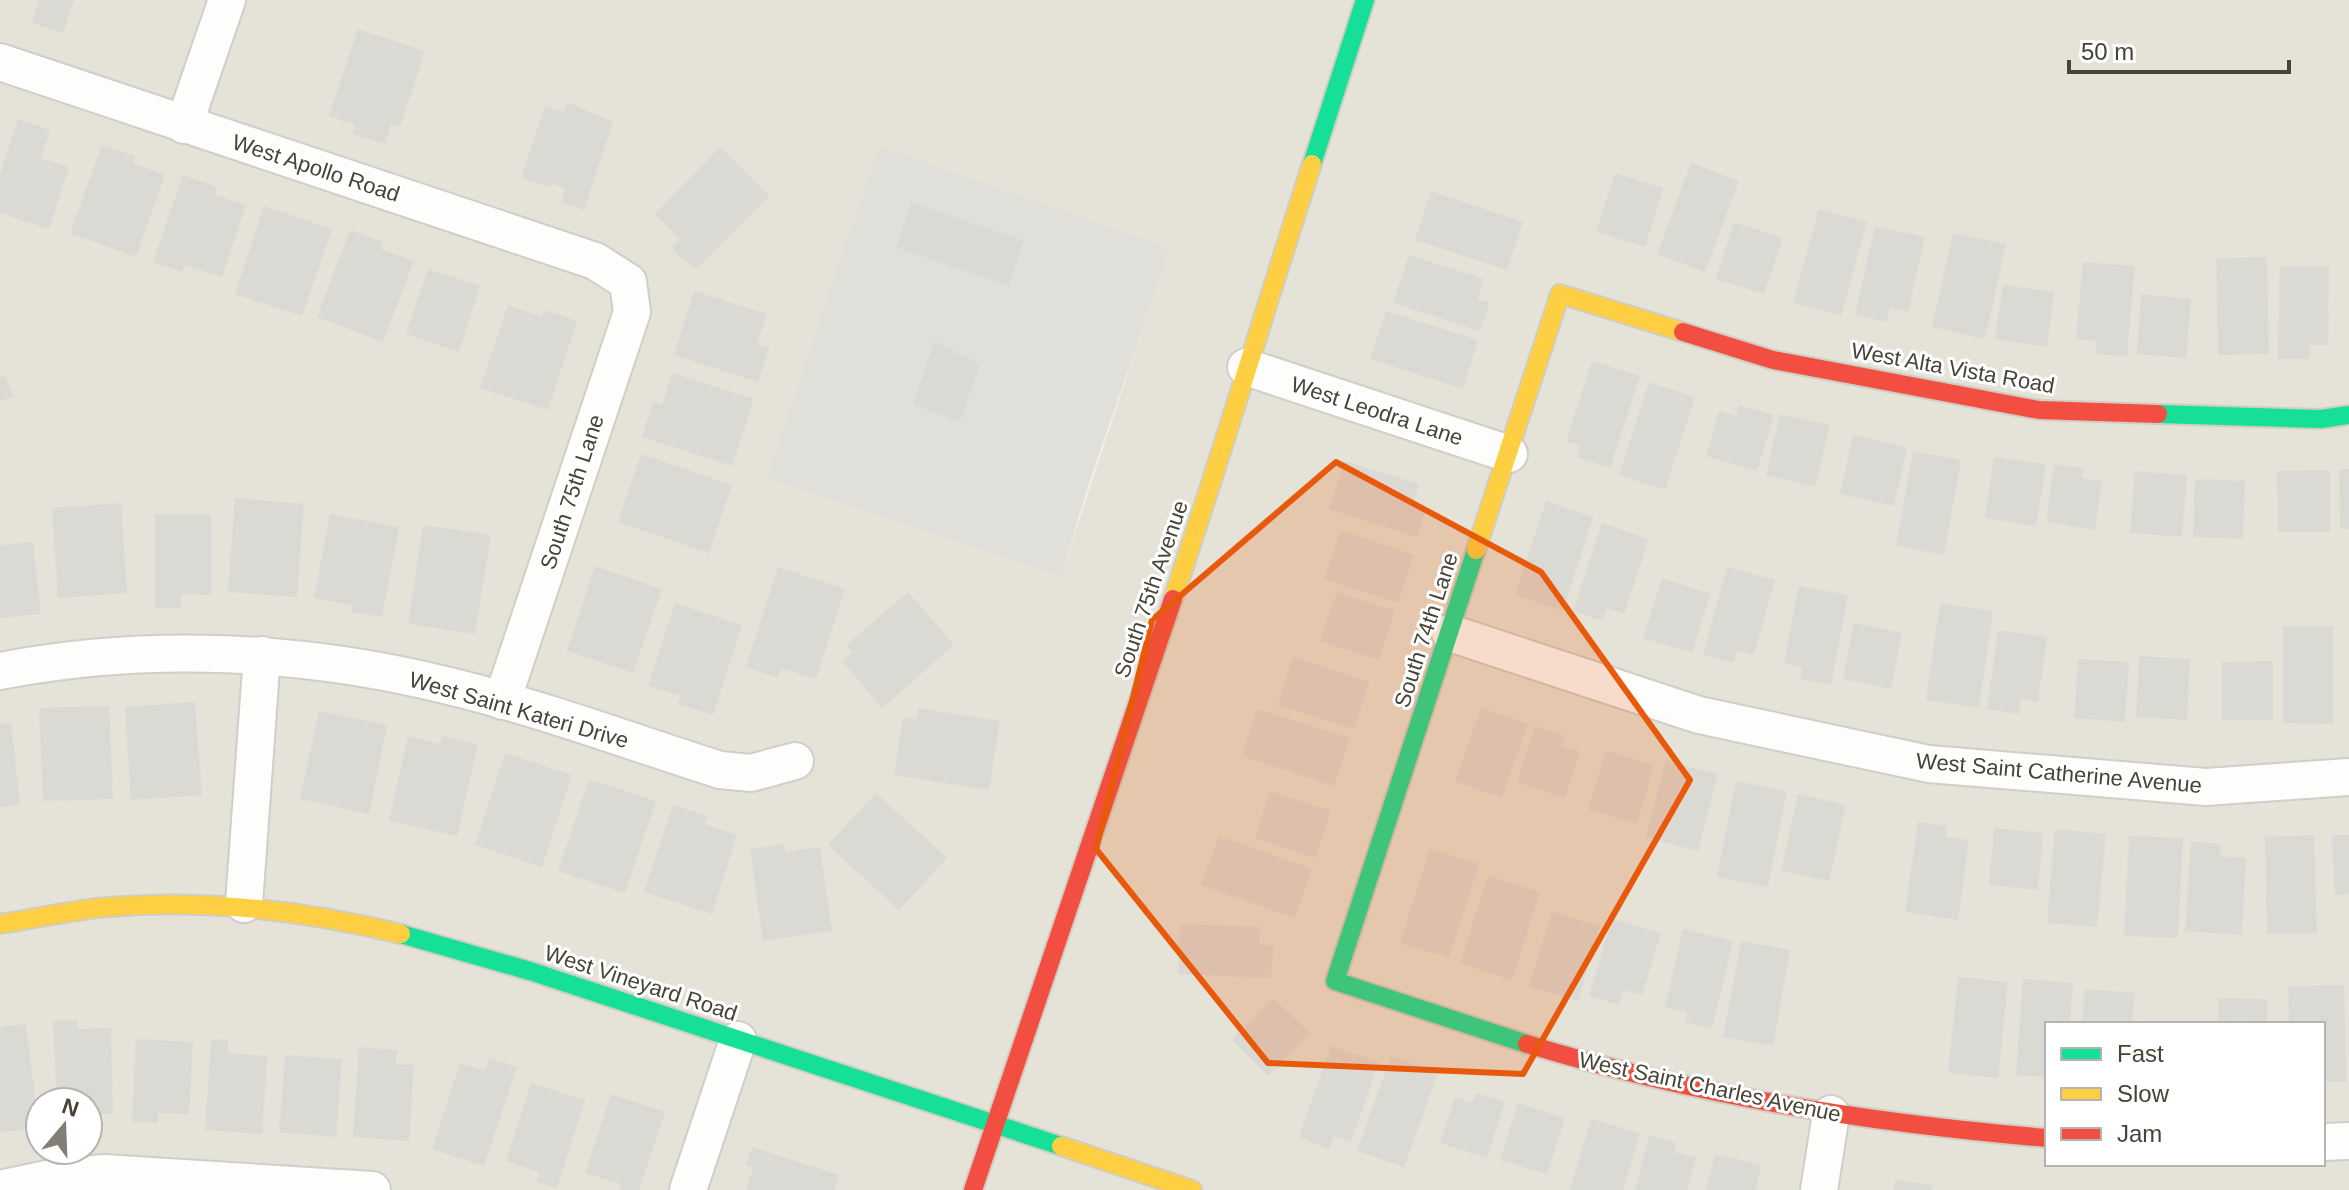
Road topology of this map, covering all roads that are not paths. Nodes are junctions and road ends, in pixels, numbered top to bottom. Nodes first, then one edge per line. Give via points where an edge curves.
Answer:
1 (227, 0) edge
2 (1365, 0) edge
3 (0, 62) edge
4 (184, 125) junction
5 (628, 282) joint
6 (1560, 294) joint
7 (1246, 367) junction
8 (2349, 415) edge
9 (1509, 454) junction
10 (1450, 633) junction
11 (262, 655) junction
12 (0, 671) edge
13 (502, 701) junction
14 (795, 761) dead end
15 (2349, 777) edge
16 (244, 904) junction
17 (0, 924) edge
18 (1335, 981) joint
19 (738, 1040) junction
20 (1831, 1114) junction
21 (995, 1123) junction
22 (2045, 1138) edge
23 (2349, 1141) edge
24 (2325, 1142) edge
25 (0, 1189) edge
26 (372, 1190) edge
27 (688, 1190) edge
28 (973, 1190) edge
29 (1192, 1190) edge
30 (1819, 1190) edge

1 - 4 street
2 - 7 street, South 75th Avenue
3 - 4 street, West Apollo Road
4 - 5 street, West Apollo Road via 595,261
5 - 13 street, South 75th Lane via 632,312
6 - 8 street, West Alta Vista Road via 1773,360 2039,410 2321,419
6 - 9 street, South 74th Lane
7 - 9 street, West Leodra Lane
7 - 21 street, South 75th Avenue via 1232,424
9 - 10 street, South 74th Lane
10 - 15 street, West Saint Catherine Avenue via 1699,715 1929,764 2206,787
10 - 18 street, South 74th Lane
11 - 12 street, West Saint Kateri Drive via 167,653
11 - 13 street, West Saint Kateri Drive via 359,667
11 - 16 street
13 - 14 street, West Saint Kateri Drive via 720,770 751,773
16 - 17 street, West Vineyard Road via 172,902 59,911
16 - 19 street, West Vineyard Road via 326,915 456,947
18 - 20 street, West Saint Charles Avenue via 1635,1075
19 - 21 street, West Vineyard Road
19 - 27 street
20 - 22 street, West Saint Charles Avenue
20 - 30 street
21 - 28 street, South 75th Avenue
21 - 29 street, West Vineyard Road
23 - 24 street
25 - 26 street via 104,1173

